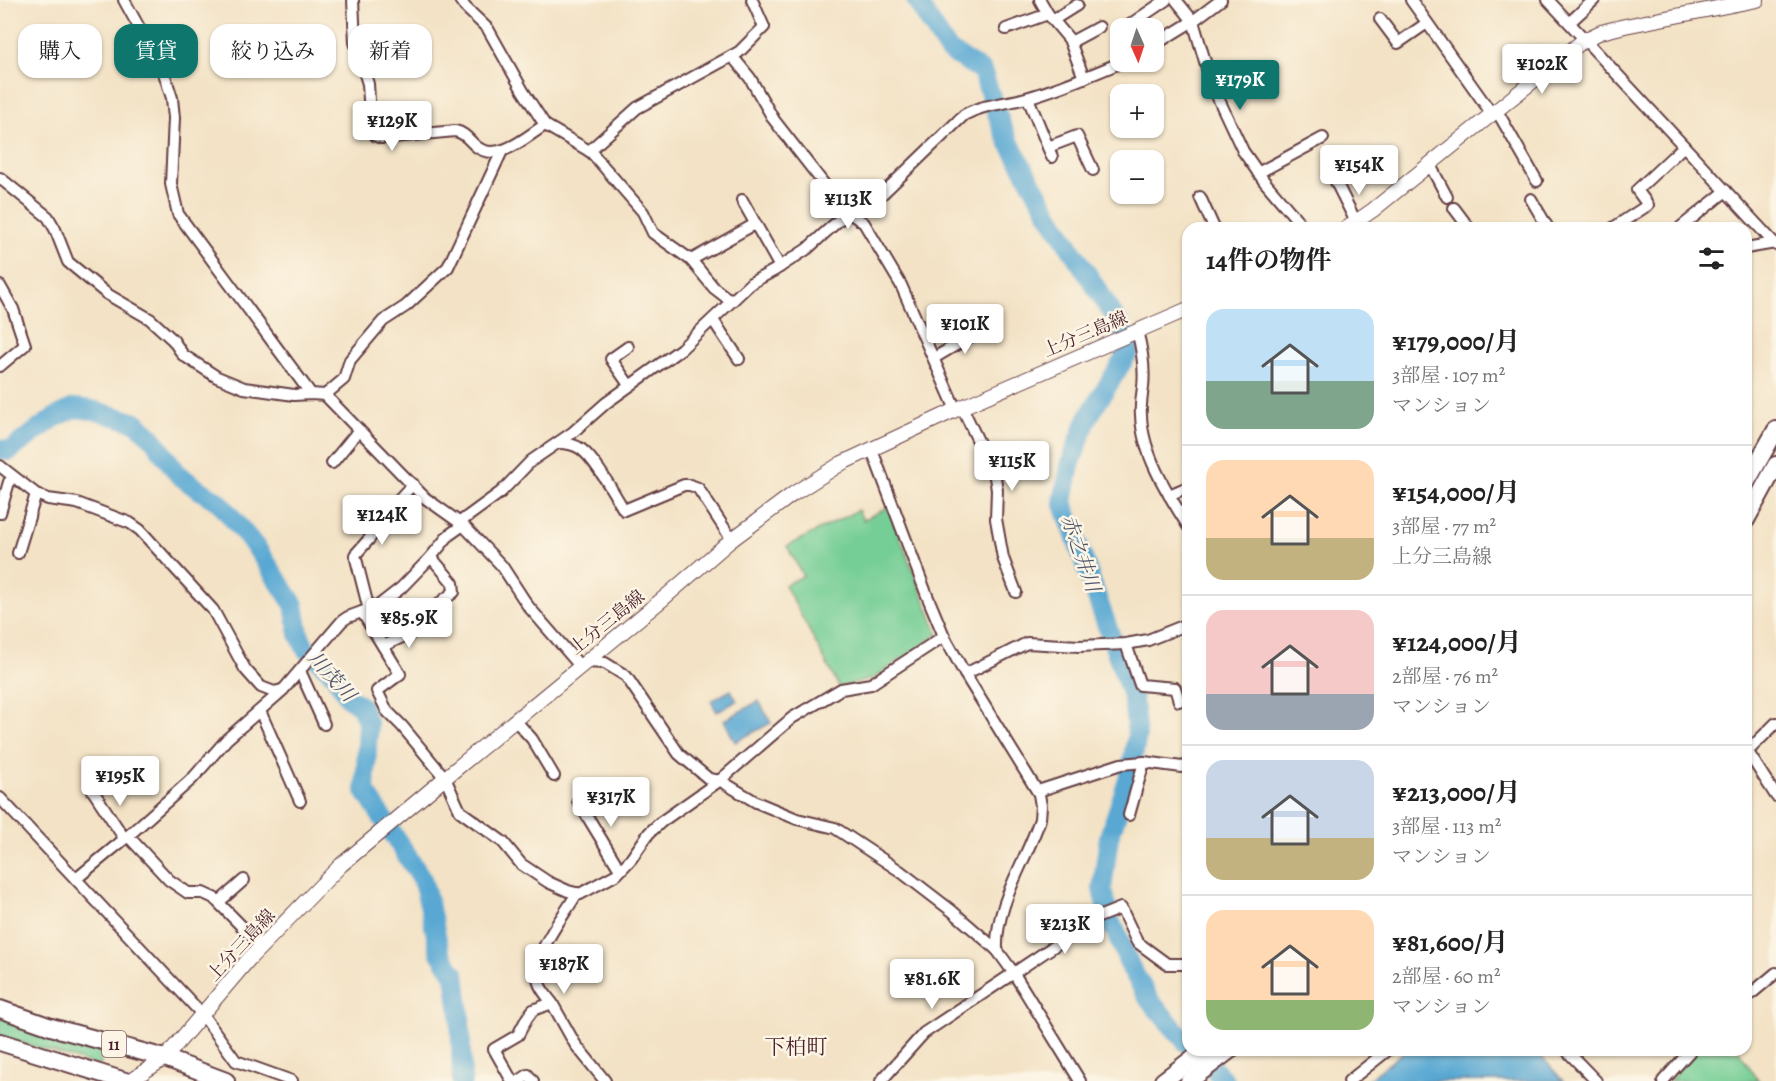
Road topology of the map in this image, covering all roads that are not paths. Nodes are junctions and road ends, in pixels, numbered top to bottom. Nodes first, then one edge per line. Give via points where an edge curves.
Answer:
1 (124, 0) edge
2 (353, 0) edge
3 (460, 0) edge
4 (752, 0) edge
5 (1040, 0) edge
6 (1166, 0) edge
7 (1176, 0) edge
8 (1221, 0) edge
9 (1411, 0) edge
10 (1548, 0) edge
11 (1594, 0) edge
12 (1757, 0) edge
13 (1077, 5) dead end
14 (1051, 17) junction
15 (1140, 18) edge
16 (1380, 20) dead end
17 (1193, 21) junction
18 (1570, 22) junction
19 (1427, 23) junction
20 (1099, 27) dead end
21 (1006, 29) dead end
22 (1164, 39) edge
23 (1584, 40) junction
24 (1071, 42) junction
25 (732, 56) junction
26 (1110, 67) edge
27 (1084, 78) junction
28 (1028, 98) junction
29 (1495, 113) junction
30 (544, 125) junction
31 (1323, 138) dead end
32 (1684, 146) junction
33 (501, 151) junction
34 (589, 151) junction
35 (1430, 165) junction
36 (1093, 170) dead end
37 (1258, 173) junction
38 (0, 178) edge
39 (1537, 181) dead end
40 (1336, 182) dead end
41 (1726, 191) junction
42 (1200, 197) dead end
43 (1447, 197) dead end
44 (1531, 199) dead end
45 (742, 200) dead end
46 (1454, 208) dead end
47 (848, 212) junction
48 (1211, 222) edge
49 (1299, 222) edge
50 (1351, 222) edge
51 (1356, 222) edge
52 (1464, 222) edge
53 (1545, 222) edge
54 (1626, 222) edge
55 (1686, 222) edge
56 (755, 224) junction
57 (1775, 244) edge
58 (1752, 247) edge
59 (691, 260) junction
60 (780, 267) junction
61 (0, 286) edge
62 (734, 299) junction
63 (1182, 312) edge
64 (713, 320) junction
65 (983, 329) dead end
66 (1137, 331) junction
67 (628, 347) dead end
68 (934, 358) junction
69 (740, 359) dead end
70 (0, 366) edge
71 (629, 386) junction
72 (311, 394) junction
73 (325, 395) junction
74 (959, 408) junction
75 (359, 430) junction
76 (1776, 430) edge
77 (559, 443) junction
78 (872, 450) junction
79 (332, 463) dead end
80 (1776, 465) edge
81 (0, 466) edge
82 (1752, 472) edge
83 (9, 482) edge
84 (413, 484) junction
85 (1182, 490) edge
86 (36, 494) junction
87 (1169, 495) junction
88 (1752, 509) edge
89 (0, 513) edge
90 (1182, 516) edge
91 (462, 523) junction
92 (732, 540) junction
93 (18, 553) dead end
94 (431, 557) junction
95 (1016, 592) dead end
96 (441, 602) dead end
97 (366, 611) junction
98 (1182, 626) edge
99 (424, 627) dead end
100 (944, 636) junction
101 (1126, 644) junction
102 (382, 646) junction
103 (583, 664) junction
104 (300, 671) junction
105 (965, 674) junction
106 (283, 690) junction
107 (1179, 701) dead end
108 (260, 711) junction
109 (515, 720) junction
110 (1776, 723) edge
111 (324, 724) dead end
112 (1752, 746) edge
113 (1752, 759) edge
114 (1144, 762) junction
115 (1182, 766) edge
116 (554, 776) dead end
117 (445, 778) junction
118 (719, 781) junction
119 (93, 791) dead end
120 (1038, 791) junction
121 (1776, 796) edge
122 (0, 798) edge
123 (300, 801) dead end
124 (578, 801) dead end
125 (1129, 815) dead end
126 (126, 837) junction
127 (620, 870) junction
128 (76, 879) junction
129 (244, 880) dead end
130 (577, 893) junction
131 (219, 902) junction
132 (262, 946) junction
133 (997, 950) junction
134 (1182, 964) edge
135 (1013, 972) junction
136 (1776, 973) edge
137 (1752, 993) edge
138 (552, 1003) junction
139 (0, 1009) edge
140 (202, 1014) junction
141 (0, 1042) edge
142 (1201, 1056) edge
143 (1220, 1056) edge
144 (1380, 1056) edge
145 (1572, 1056) edge
146 (1686, 1056) edge
147 (165, 1058) junction
148 (1193, 1072) edge
149 (125, 1081) edge
150 (130, 1081) edge
151 (226, 1081) edge
152 (292, 1081) edge
153 (512, 1081) edge
154 (519, 1081) edge
155 (533, 1081) edge
156 (605, 1081) edge
157 (881, 1081) edge
158 (1080, 1081) edge
159 (1162, 1081) edge
160 (1348, 1081) edge
161 (1596, 1081) edge
162 (1663, 1081) edge

1 - 72 street via 164,73 172,98 171,184 178,214
2 - 33 street via 355,42 368,84 373,134 382,138 455,131 483,149
3 - 30 street via 488,29
4 - 25 street via 764,27
5 - 14 street
6 - 15 street
7 - 17 street
8 - 17 street
9 - 19 street
10 - 18 street
11 - 18 street
12 - 23 main road via 1625,26
13 - 14 street
14 - 21 street
14 - 24 street
16 - 19 street via 1398,43
17 - 22 street
17 - 37 street via 1212,85 1243,151
18 - 23 street
19 - 29 street
20 - 24 street
23 - 29 main road
23 - 32 street
24 - 27 street
25 - 34 street via 637,108
25 - 47 street via 774,120
26 - 27 street
27 - 28 street
28 - 36 street via 1050,152 1077,136
28 - 47 street via 964,115 877,199
29 - 35 main road
29 - 39 street
30 - 33 street
30 - 34 street
31 - 37 street
32 - 41 street
32 - 54 street via 1639,180 1637,190 1648,205 1642,215
33 - 73 street via 450,264 406,306 383,321 350,360 344,379
34 - 59 street via 643,212 653,232
35 - 43 street
35 - 51 main road
37 - 49 street
38 - 72 street via 48,217 68,262 107,294 150,319 173,339 183,355 217,377 244,388
40 - 50 street
41 - 55 street
41 - 57 street
42 - 48 street
44 - 53 street
45 - 56 street
46 - 52 street
47 - 60 street
47 - 68 street via 864,223 901,285
56 - 59 street
56 - 60 street
57 - 58 street
59 - 62 street via 714,288
60 - 62 street
61 - 70 street via 25,345
62 - 64 street
63 - 66 main road, 上分三島線
64 - 69 street
64 - 71 street via 681,349
65 - 68 street via 972,341
66 - 74 main road, 上分三島線
66 - 87 street via 1143,366 1143,435
67 - 71 street via 611,359
68 - 74 street
71 - 77 street
72 - 73 street
73 - 75 street
74 - 78 main road, 上分三島線
74 - 95 street via 995,477 996,519 1003,558
75 - 79 street
75 - 84 street
76 - 82 highway
77 - 91 street via 531,460 501,492
77 - 92 street via 579,447 588,455 624,510 684,485 698,488
78 - 92 main road, 上分三島線 via 817,477
78 - 100 street
80 - 88 highway
81 - 83 street
83 - 86 street
83 - 89 street
84 - 91 street via 425,498
84 - 97 street via 355,555
85 - 87 street
86 - 93 street
86 - 106 street via 77,503 140,530 213,610 245,669 261,687 274,692
87 - 90 street
91 - 94 street
91 - 103 street via 502,566 528,606
92 - 103 main road, 上分三島線
94 - 96 street via 453,583 454,592
94 - 97 street via 401,588
97 - 102 street
97 - 104 street via 342,621
98 - 101 street
99 - 102 street
100 - 105 street
100 - 118 street via 871,684 842,689 806,708
101 - 105 street via 1027,643
101 - 107 street via 1140,685 1175,688
102 - 117 street via 400,674 377,691 379,698
103 - 109 main road, 上分三島線
103 - 118 street via 605,663 626,676 679,754 709,779
104 - 106 street
104 - 111 street
105 - 120 street
106 - 108 street
108 - 123 street
108 - 126 street via 226,739 194,778
109 - 116 street via 532,739
109 - 117 main road, 上分三島線
110 - 112 street
113 - 121 street
114 - 115 street
114 - 120 street via 1125,764
114 - 125 street
117 - 130 street via 460,811 503,842 521,864 548,882
117 - 132 main road, 上分三島線 via 342,866
118 - 127 street via 661,822
118 - 133 street via 797,819 835,828 952,910
119 - 126 street
120 - 133 street via 1040,819 1004,908 996,935
122 - 128 street
124 - 127 street
126 - 128 street
126 - 131 street via 169,880 188,893 203,893
127 - 130 street
128 - 140 street
129 - 131 street
130 - 138 street via 542,950 539,984
131 - 132 street
132 - 140 main road, 上分三島線
133 - 135 street
134 - 135 street via 1167,964 1137,942 1122,908 1104,915
135 - 157 street via 924,1033
135 - 158 street
136 - 137 street
138 - 153 street via 533,1010 518,1035 494,1049
138 - 156 street via 575,1044
139 - 147 highway, 11
140 - 147 main road, 上分三島線
140 - 152 street via 236,1061
141 - 149 highway, 11
142 - 148 highway
143 - 148 highway
144 - 160 street
145 - 161 street
146 - 162 street
147 - 150 main road, 上分三島線
147 - 151 highway, 11
148 - 159 highway
154 - 155 street via 528,1075

